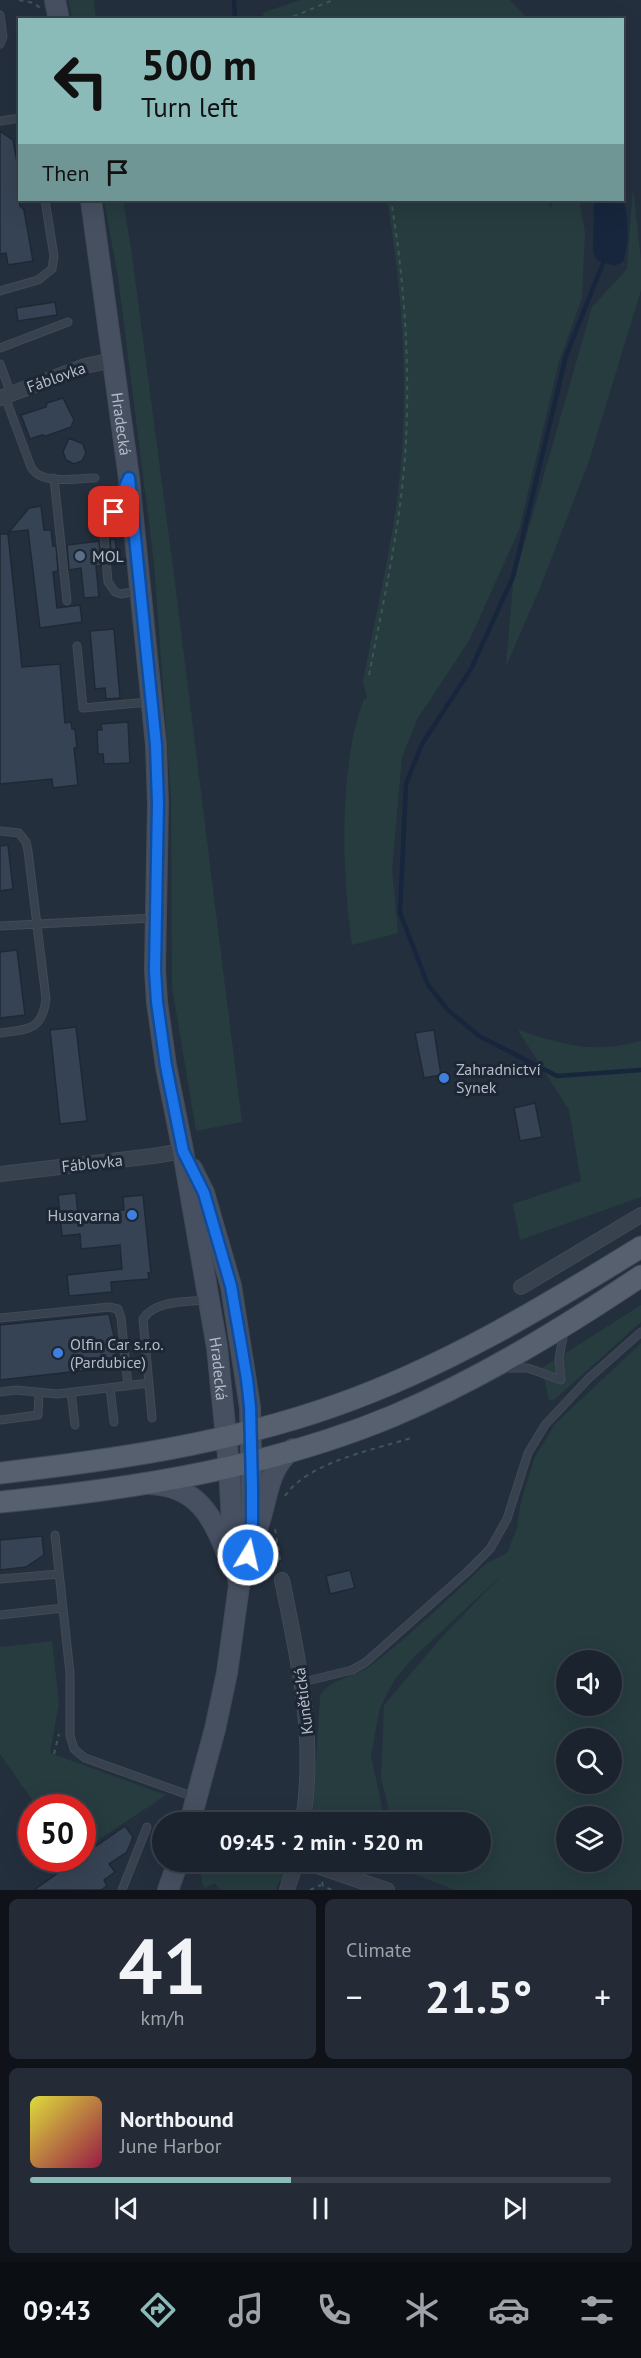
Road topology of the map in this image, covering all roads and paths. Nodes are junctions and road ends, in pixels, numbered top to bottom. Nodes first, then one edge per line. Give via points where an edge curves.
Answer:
1 (19, 0) edge
2 (333, 0) edge
3 (49, 4) edge
4 (0, 15) edge
5 (58, 18) edge
6 (290, 18) edge
7 (0, 44) edge
8 (18, 118) edge
9 (0, 121) edge
10 (45, 201) edge
11 (91, 201) edge
12 (391, 201) edge
13 (0, 291) edge
14 (68, 322) dead end
15 (0, 348) edge
16 (113, 360) junction
17 (0, 364) edge
18 (5, 396) edge
19 (54, 478) junction
20 (95, 478) dead end
21 (129, 478) junction
22 (140, 591) junction
23 (67, 601) dead end
24 (77, 646) dead end
25 (369, 675) dead end
26 (151, 702) junction
27 (0, 831) edge
28 (156, 918) junction
29 (38, 925) junction
30 (0, 926) edge
31 (0, 1033) edge
32 (183, 1151) junction
33 (0, 1174) edge
34 (641, 1215) edge
35 (641, 1247) edge
36 (641, 1276) edge
37 (521, 1287) dead end
38 (209, 1299) junction
39 (0, 1318) edge
40 (567, 1325) junction
41 (641, 1332) edge
42 (488, 1370) junction
43 (149, 1383) junction
44 (129, 1386) junction
45 (110, 1388) junction
46 (0, 1392) edge
47 (72, 1392) junction
48 (39, 1393) junction
49 (152, 1418) dead end
50 (0, 1420) edge
51 (114, 1422) dead end
52 (75, 1425) dead end
53 (251, 1431) junction
54 (226, 1437) junction
55 (411, 1438) dead end
56 (293, 1449) junction
57 (252, 1460) junction
58 (229, 1466) junction
59 (0, 1473) edge
60 (145, 1484) junction
61 (284, 1498) dead end
62 (0, 1502) edge
63 (275, 1526) dead end
64 (56, 1535) dead end
65 (252, 1540) junction
66 (59, 1574) junction
67 (0, 1579) edge
68 (282, 1580) joint
69 (239, 1586) junction
70 (63, 1608) junction
71 (0, 1615) edge
72 (303, 1683) junction
73 (191, 1812) edge
74 (198, 1812) edge
75 (304, 1812) edge
76 (147, 1827) dead end
77 (174, 1872) edge
78 (293, 1872) edge
79 (334, 1872) edge
80 (321, 1885) dead end
81 (122, 1890) edge
82 (168, 1890) edge
83 (287, 1890) edge
84 (310, 1890) edge
85 (387, 1890) edge

1 - 3 path
2 - 6 path
3 - 5 main road
4 - 7 lane
8 - 9 lane
10 - 13 lane via 54,256 52,268 38,280
11 - 16 main road, Hradecká
12 - 25 path via 406,356 406,443 394,545
14 - 15 lane
16 - 18 street, Fáblovka via 85,366
16 - 21 main road, Hradecká
17 - 18 lane
18 - 19 lane via 34,472 41,478
19 - 20 lane
19 - 23 lane
21 - 22 main road, Hradecká
21 - 22 lane via 104,536 105,553 110,588 121,594
22 - 26 main road, Hradecká
24 - 26 lane via 83,708
26 - 28 main road, Hradecká via 158,803
27 - 29 lane via 19,833 26,842
28 - 29 lane
28 - 32 main road, Hradecká via 159,1013
29 - 30 lane
29 - 31 lane via 45,1011 34,1027
32 - 33 street, Fáblovka
32 - 38 main road, Hradecká
32 - 53 main road, Hradecká via 204,1193 231,1286 247,1379
34 - 37 street
35 - 53 main road via 544,1305 431,1365 334,1406
36 - 40 main road
38 - 43 lane via 162,1305 146,1314 143,1328
38 - 54 main road, Hradecká
39 - 44 lane via 109,1307 118,1310
40 - 42 main road
40 - 42 lane via 560,1347 561,1380 528,1368
41 - 72 lane via 589,1378 545,1425 528,1453 502,1531 483,1557 371,1658 352,1670
42 - 56 main road via 391,1417
43 - 44 lane
43 - 49 lane
44 - 45 lane
45 - 47 lane
45 - 51 lane
46 - 48 lane
47 - 48 lane
47 - 52 lane
48 - 50 lane via 38,1414
53 - 54 main road
53 - 57 main road, Hradecká
54 - 58 main road, Hradecká
54 - 59 main road via 140,1455
55 - 61 path via 317,1468 298,1481
56 - 57 main road
56 - 65 main road via 272,1473
57 - 58 main road
57 - 65 main road, Hradecká
58 - 60 main road
58 - 69 main road, Hradecká
60 - 62 main road
60 - 69 main road via 179,1490 206,1510 217,1526
63 - 68 path
64 - 66 lane
65 - 69 main road, Hradecká
66 - 67 lane
66 - 70 lane
68 - 72 street, Kunětická
69 - 74 main road, Hradecká via 227,1673
70 - 71 lane
70 - 73 lane via 74,1749
72 - 75 street, Kunětická via 309,1749
76 - 81 lane
77 - 82 main road
78 - 83 street
79 - 85 street
80 - 84 path

